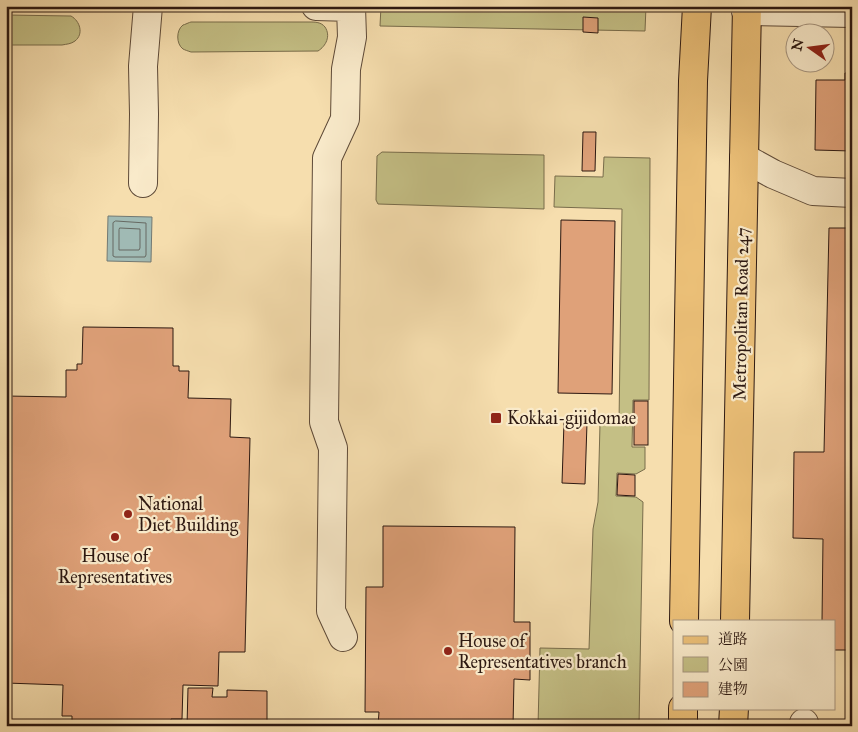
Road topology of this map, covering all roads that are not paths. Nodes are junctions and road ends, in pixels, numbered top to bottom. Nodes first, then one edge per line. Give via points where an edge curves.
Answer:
1 (148, 6) edge
2 (316, 6) edge
3 (746, 9) edge
4 (852, 13) edge
5 (695, 15) edge
6 (744, 158) junction
7 (142, 183) dead end
8 (852, 193) edge
9 (684, 620) edge
10 (735, 620) edge
11 (343, 637) dead end
12 (683, 710) edge
13 (734, 710) edge
14 (683, 726) edge
15 (733, 726) edge

1 - 7 street via 143,66
2 - 11 street via 351,7 352,37 346,70 345,119 327,158 324,422 333,448 330,611
3 - 4 street
3 - 6 main road, Metropolitan Road 247
5 - 9 main road
6 - 8 street via 813,191
6 - 10 main road, Metropolitan Road 247
12 - 14 main road
13 - 15 main road

